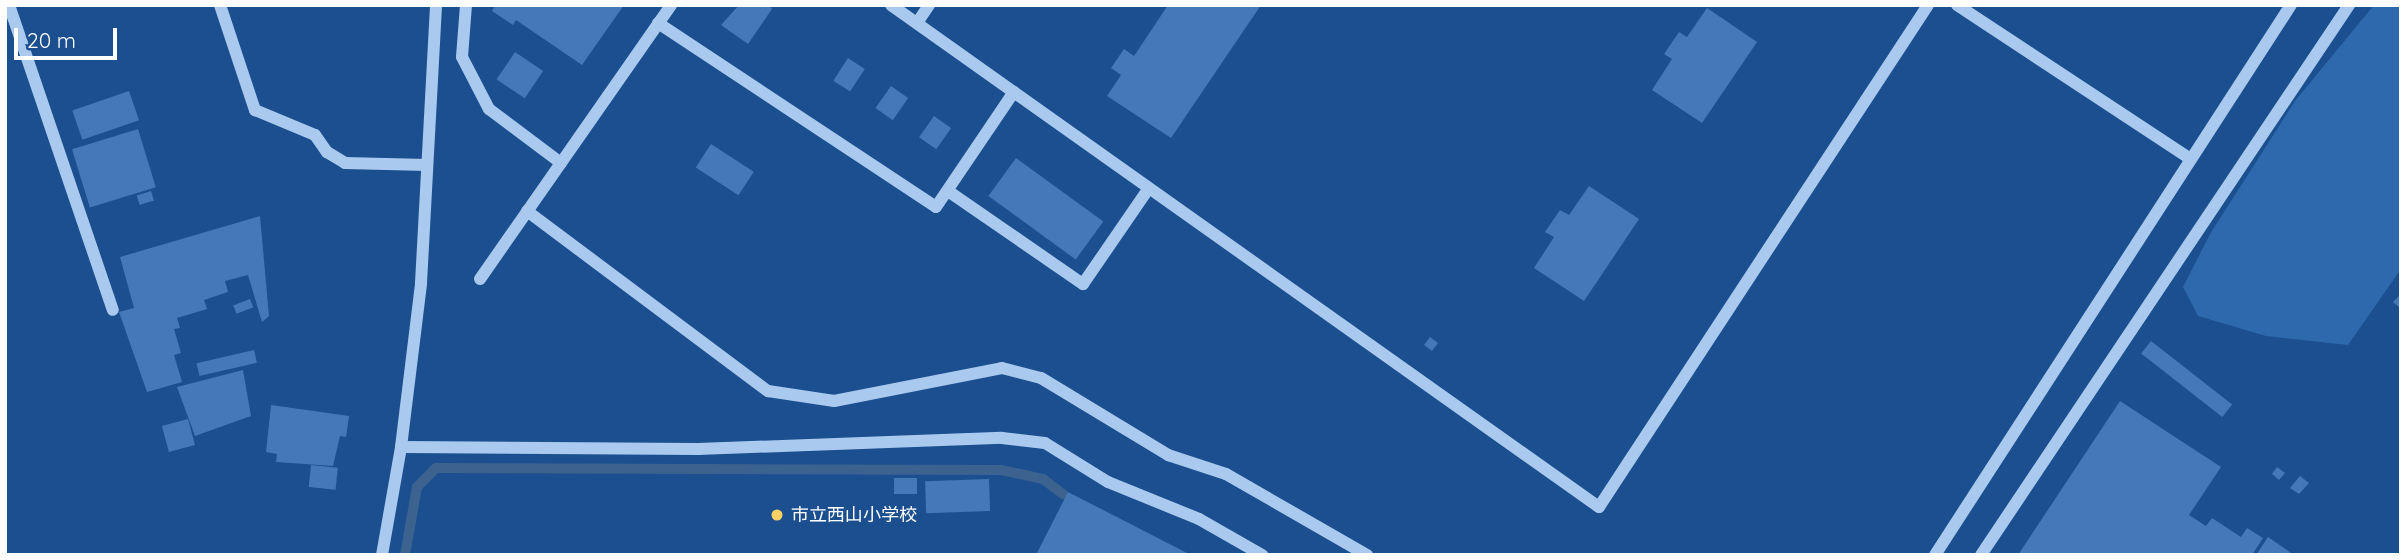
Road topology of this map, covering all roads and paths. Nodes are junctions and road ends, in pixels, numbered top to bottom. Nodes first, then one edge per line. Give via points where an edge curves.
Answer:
1 (9, 5) edge
2 (220, 5) edge
3 (436, 5) edge
4 (466, 5) edge
5 (671, 5) edge
6 (891, 5) edge
7 (929, 5) edge
8 (1928, 5) edge
9 (1957, 5) edge
10 (2291, 5) edge
11 (2349, 5) edge
12 (658, 23) junction
13 (917, 23) junction
14 (1014, 92) junction
15 (2189, 159) junction
16 (561, 163) junction
17 (427, 165) junction
18 (1149, 188) junction
19 (948, 191) junction
20 (527, 211) junction
21 (480, 279) dead end
22 (113, 310) dead end
23 (401, 447) junction
24 (382, 555) edge
25 (1262, 555) edge
26 (1367, 555) edge
27 (1935, 555) edge
28 (1981, 555) edge

1 - 22 street
2 - 17 street via 255,110 315,135 327,152 345,163
3 - 17 street
4 - 16 street via 462,57 489,108
5 - 12 street
6 - 13 street
7 - 13 street
8 - 18 street via 1599,507
9 - 15 street
10 - 15 street
11 - 28 street
12 - 16 street
12 - 19 street via 936,207
13 - 14 street
14 - 18 street
14 - 19 street
15 - 27 street
16 - 20 street
17 - 23 street via 421,283
18 - 19 street via 1083,284
20 - 21 street
20 - 26 street via 768,391 834,401 1002,368 1041,378 1168,455 1226,474
23 - 24 street
23 - 25 street via 698,449 1002,438 1045,443 1108,482 1199,519

